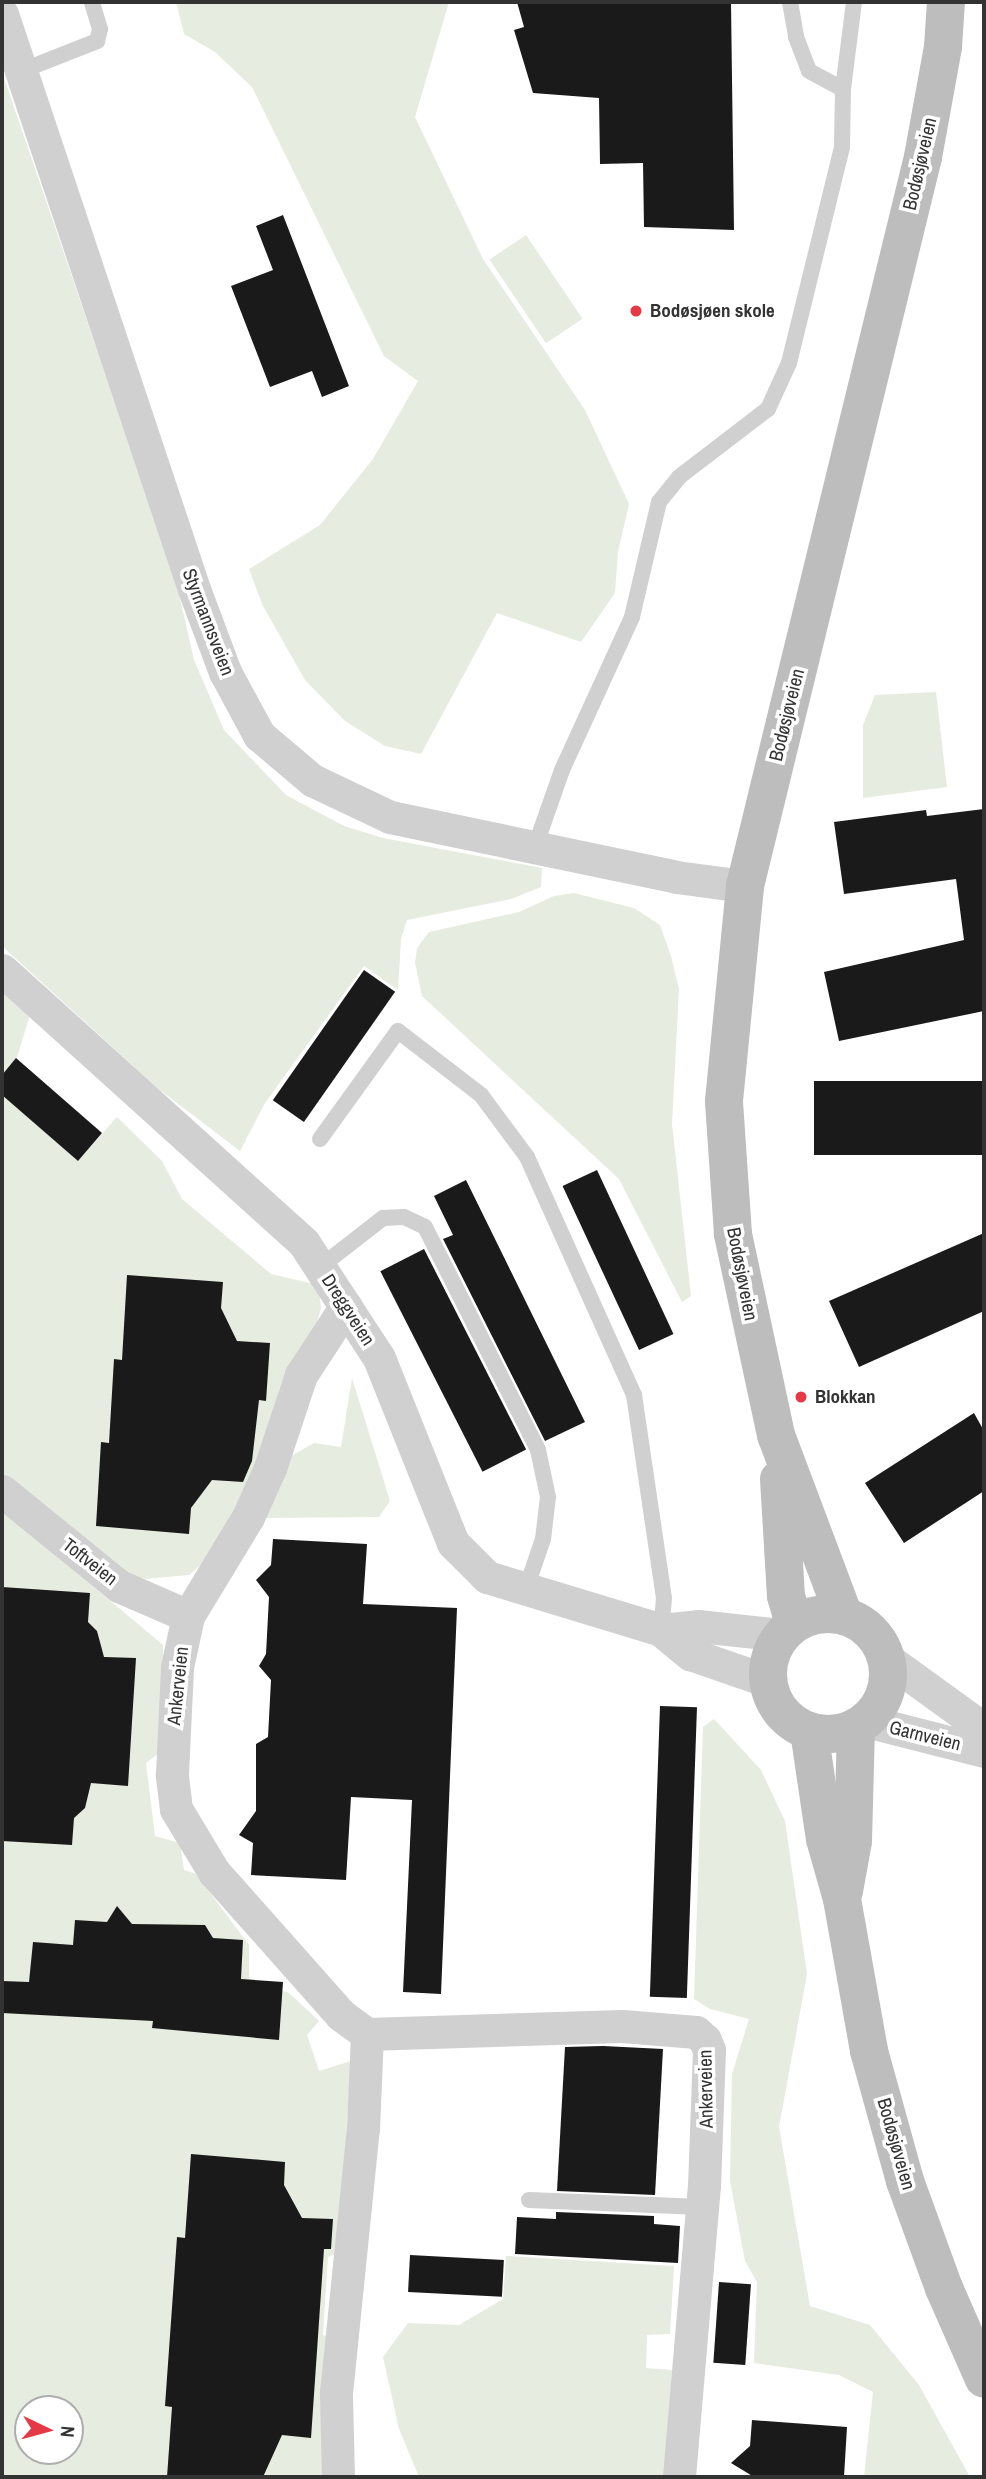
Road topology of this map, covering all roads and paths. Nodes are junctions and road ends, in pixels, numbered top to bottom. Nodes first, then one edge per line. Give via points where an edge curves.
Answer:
1 (92, 2) edge
2 (790, 2) edge
3 (854, 2) edge
4 (946, 2) edge
5 (2, 15) edge
6 (21, 71) junction
7 (843, 89) junction
8 (536, 844) junction
9 (745, 886) junction
10 (2, 970) edge
11 (320, 1139) dead end
12 (320, 1267) junction
13 (346, 1306) junction
14 (776, 1435) junction
15 (2, 1491) edge
16 (526, 1589) junction
17 (188, 1616) junction
18 (844, 1616) junction
19 (661, 1630) junction
20 (788, 1630) junction
21 (886, 1658) junction
22 (768, 1681) junction
23 (861, 1724) junction
24 (984, 1729) edge
25 (809, 1731) junction
26 (984, 1751) edge
27 (842, 1899) junction
28 (367, 2034) junction
29 (529, 2200) dead end
30 (702, 2207) junction
31 (984, 2379) edge
32 (338, 2477) edge
33 (679, 2477) edge

1 - 6 lane via 100,29 97,41
2 - 7 lane via 808,71
3 - 7 lane
4 - 9 street, Bodøsjøveien via 943,47 923,157
5 - 6 street, Styrmannsveien
6 - 8 street, Styrmannsveien via 194,589 225,672 259,735 312,780 390,817
7 - 8 lane via 842,147 789,363 768,409 679,477 659,502 632,617 562,770
8 - 9 street, Styrmannsveien via 676,877
9 - 14 street, Bodøsjøveien via 724,1101 727,1167 733,1234
10 - 12 street, Dreggveien via 303,1243
11 - 19 lane via 398,1031 481,1095 527,1157 634,1395 664,1598
12 - 13 street, Dreggveien
12 - 16 lane via 383,1218 404,1217 425,1227 538,1450 548,1497 543,1539
13 - 16 street, Dreggveien via 379,1358 453,1543 487,1577
13 - 17 street, Ankerveien via 301,1375 271,1468 248,1517
14 - 18 street, Bodøsjøveien
14 - 20 street, Bodøsjøveien
15 - 17 street, Toftveien via 119,1586
16 - 19 street, Dreggveien
17 - 28 street, Ankerveien via 177,1667 172,1774 176,1809 201,1853 241,1904 341,2015
18 - 20 street via 827,1613
18 - 21 street via 863,1624
19 - 20 street, Dreggveien via 698,1626
19 - 22 street, Dreggveien via 690,1654
20 - 22 street via 773,1649
21 - 23 street via 886,1692
21 - 24 street, Garnveien
22 - 25 street via 781,1712
23 - 25 street via 841,1733
23 - 26 street, Garnveien
23 - 27 street, Bodøsjøveien via 853,1841
25 - 27 street, Bodøsjøveien via 825,1839
27 - 31 street, Bodøsjøveien via 869,2050 905,2180 944,2288
28 - 30 street, Ankerveien via 622,2026 696,2032 709,2050
28 - 32 street via 363,2129 336,2393
29 - 30 lane
30 - 33 street, Ankerveien

